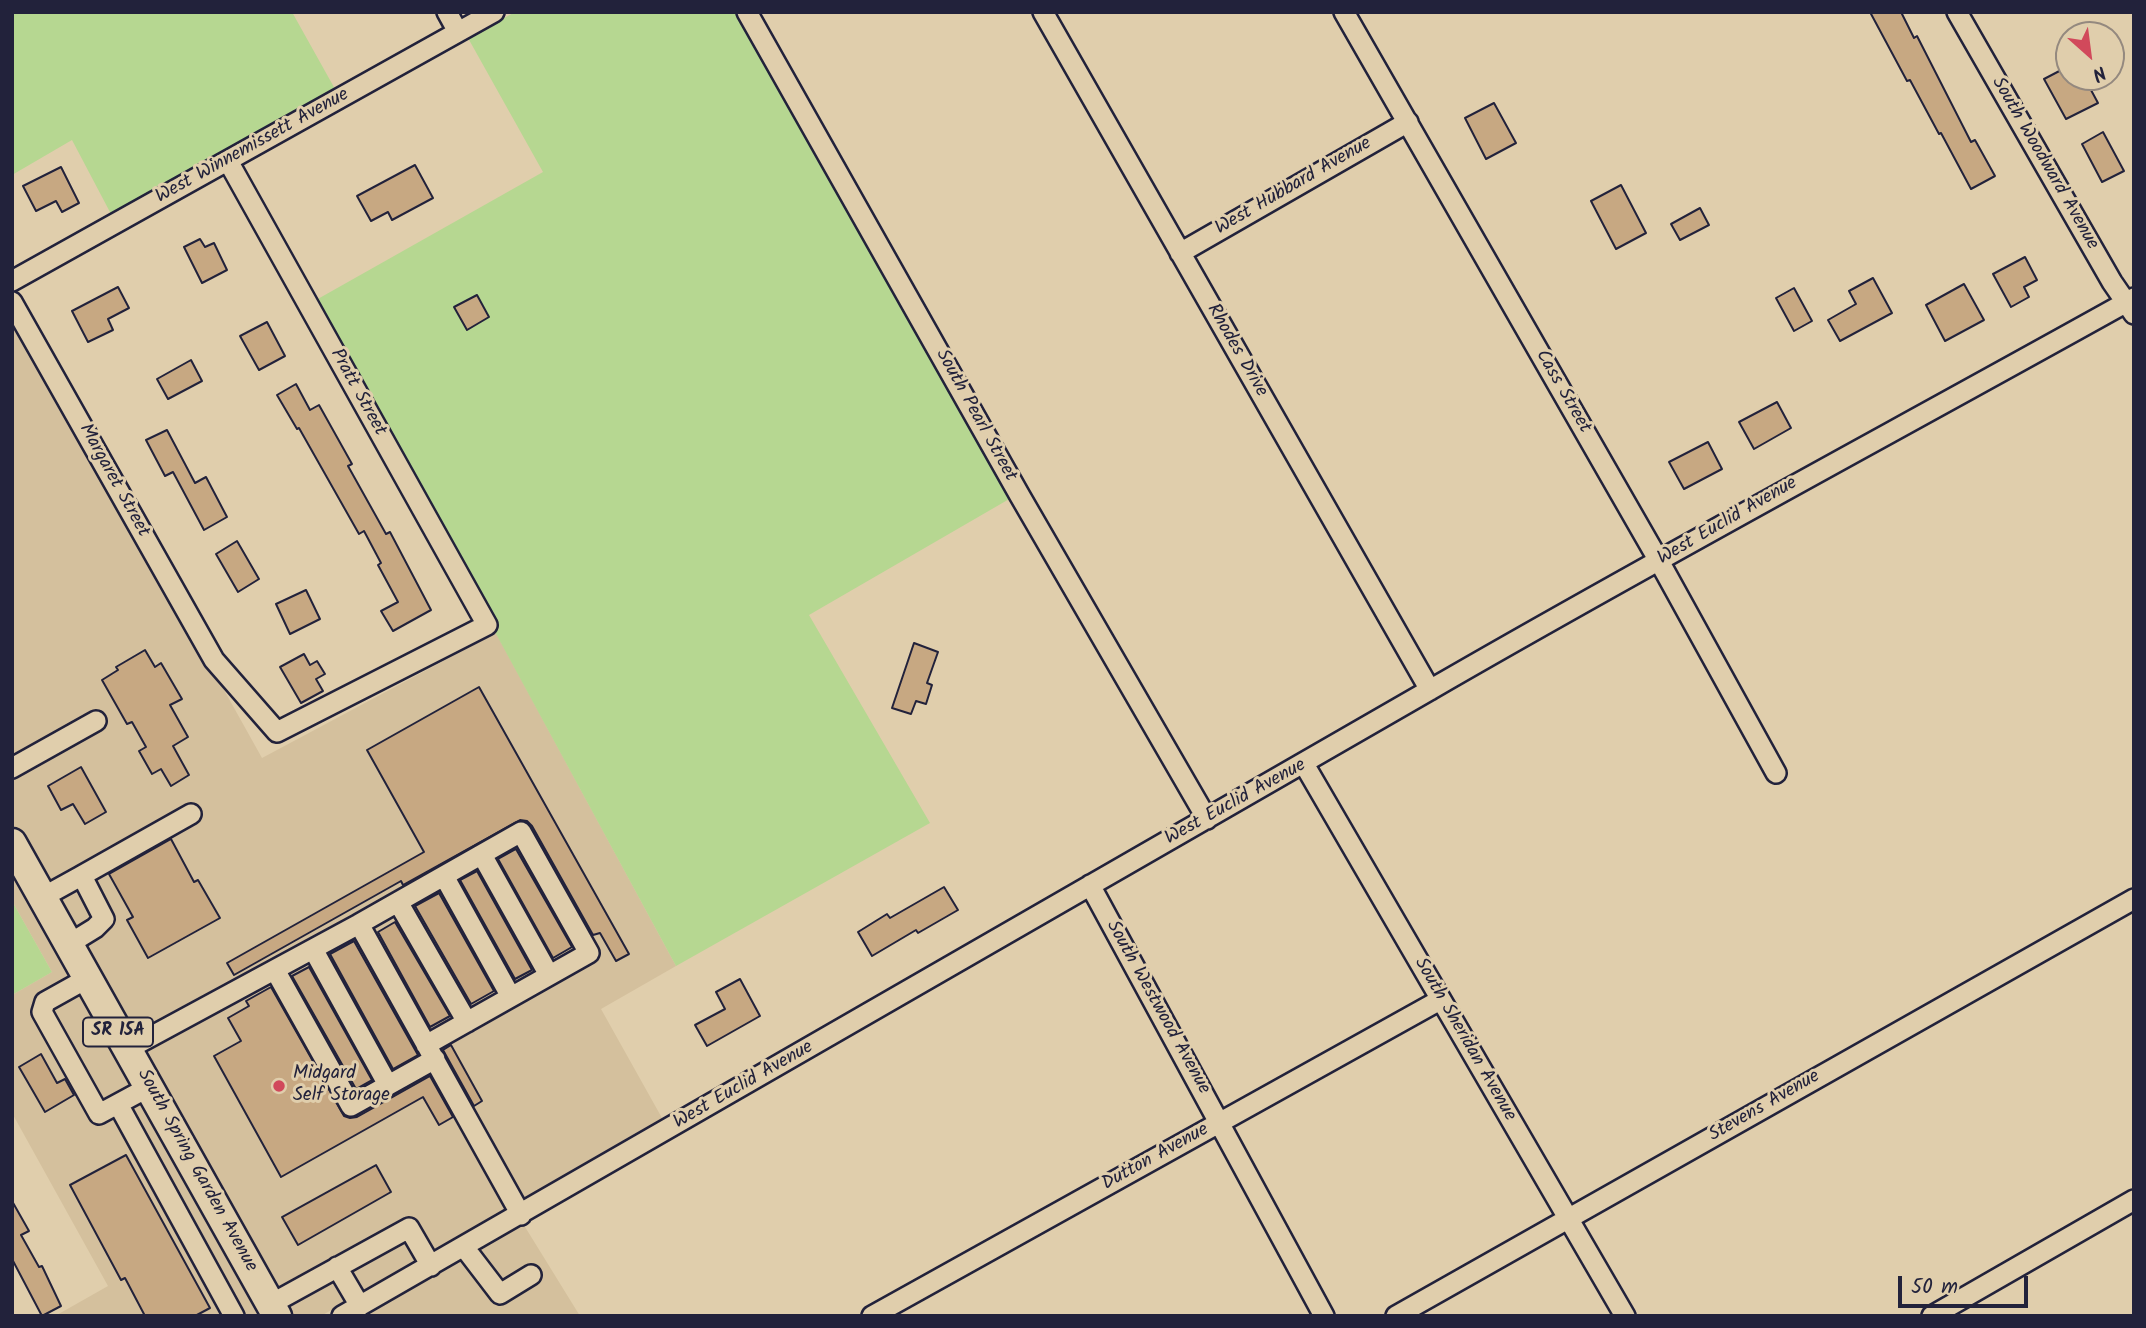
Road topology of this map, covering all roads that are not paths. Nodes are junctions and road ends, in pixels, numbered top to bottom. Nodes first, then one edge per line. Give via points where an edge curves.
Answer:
1 (447, 12) edge
2 (494, 12) edge
3 (747, 12) edge
4 (1043, 12) edge
5 (1344, 12) edge
6 (1957, 12) edge
7 (458, 32) junction
8 (1408, 122) junction
9 (228, 161) junction
10 (1180, 253) junction
11 (12, 281) edge
12 (12, 302) edge
13 (2131, 305) edge
14 (1659, 561) junction
15 (486, 625) joint
16 (1430, 690) junction
17 (96, 721) dead end
18 (1304, 764) junction
19 (12, 768) edge
20 (1776, 774) dead end
21 (191, 814) dead end
22 (1207, 819) junction
23 (12, 843) edge
24 (482, 855) junction
25 (81, 876) junction
26 (444, 876) junction
27 (1090, 885) junction
28 (43, 897) junction
29 (2134, 899) edge
30 (398, 902) junction
31 (359, 924) junction
32 (69, 944) junction
33 (313, 949) junction
34 (275, 970) junction
35 (549, 975) junction
36 (88, 978) junction
37 (511, 997) junction
38 (1440, 1000) junction
39 (467, 1022) junction
40 (128, 1049) junction
41 (430, 1052) junction
42 (388, 1086) junction
43 (149, 1087) junction
44 (118, 1104) junction
45 (1219, 1123) junction
46 (199, 1176) junction
47 (168, 1195) junction
48 (2134, 1200) edge
49 (521, 1215) junction
50 (1569, 1219) junction
51 (464, 1247) junction
52 (431, 1266) junction
53 (337, 1267) junction
54 (531, 1275) dead end
55 (360, 1306) junction
56 (274, 1310) edge
57 (234, 1316) edge
58 (342, 1316) edge
59 (872, 1316) edge
60 (1324, 1316) edge
61 (1396, 1316) edge
62 (1625, 1316) edge
63 (1932, 1316) edge

1 - 7 street
2 - 7 street, West Winnemissett Avenue
3 - 22 street, South Pearl Street
4 - 10 street, Rhodes Drive
5 - 8 street, Cass Street
6 - 13 street, South Woodward Avenue via 2112,282
7 - 9 street, West Winnemissett Avenue
8 - 10 street, West Hubbard Avenue
8 - 14 street, Cass Street
9 - 11 street, West Winnemissett Avenue
9 - 15 street, Pratt Street
10 - 16 street, Rhodes Drive
12 - 15 street, Margaret Street via 214,660 277,732
13 - 14 street, West Euclid Avenue via 1856,449
14 - 16 street, West Euclid Avenue
14 - 20 street, Cass Street
16 - 18 street, West Euclid Avenue
17 - 19 street
18 - 22 street, West Euclid Avenue
18 - 38 street, South Sheridan Avenue
21 - 25 street
22 - 27 street, West Euclid Avenue
23 - 28 highway, South Spring Garden Avenue / SR 15A
24 - 26 street
24 - 35 street
24 - 35 street via 521,832 589,953
25 - 28 street
25 - 32 street via 104,919
26 - 30 street
26 - 37 street
27 - 45 street, South Westwood Avenue
27 - 49 street, West Euclid Avenue
28 - 32 highway, South Spring Garden Avenue / SR 15A
29 - 50 street, Stevens Avenue
30 - 31 street
30 - 39 street
31 - 33 street
31 - 41 street
32 - 36 highway, South Spring Garden Avenue / SR 15A
33 - 34 street
33 - 42 street
34 - 40 street
34 - 42 street via 351,1106
35 - 37 street
36 - 40 highway, South Spring Garden Avenue / SR 15A
36 - 44 street via 46,1002 42,1012 99,1114
37 - 39 street
38 - 45 street, Dutton Avenue
38 - 50 street, South Sheridan Avenue
39 - 41 street
40 - 43 highway, South Spring Garden Avenue / SR 15A
41 - 42 street
41 - 49 street
43 - 44 street
43 - 46 highway, South Spring Garden Avenue / SR 15A
44 - 47 street
45 - 59 street, Dutton Avenue
45 - 60 street, South Westwood Avenue
46 - 47 street
46 - 56 highway, South Spring Garden Avenue / SR 15A
47 - 57 street
48 - 63 street
49 - 51 street, West Euclid Avenue
50 - 61 street, Stevens Avenue
50 - 62 street, South Sheridan Avenue
51 - 52 street, West Euclid Avenue
51 - 54 street via 500,1294
52 - 53 street via 409,1228
52 - 55 street, West Euclid Avenue
53 - 55 street
53 - 56 street
55 - 58 street, West Euclid Avenue

